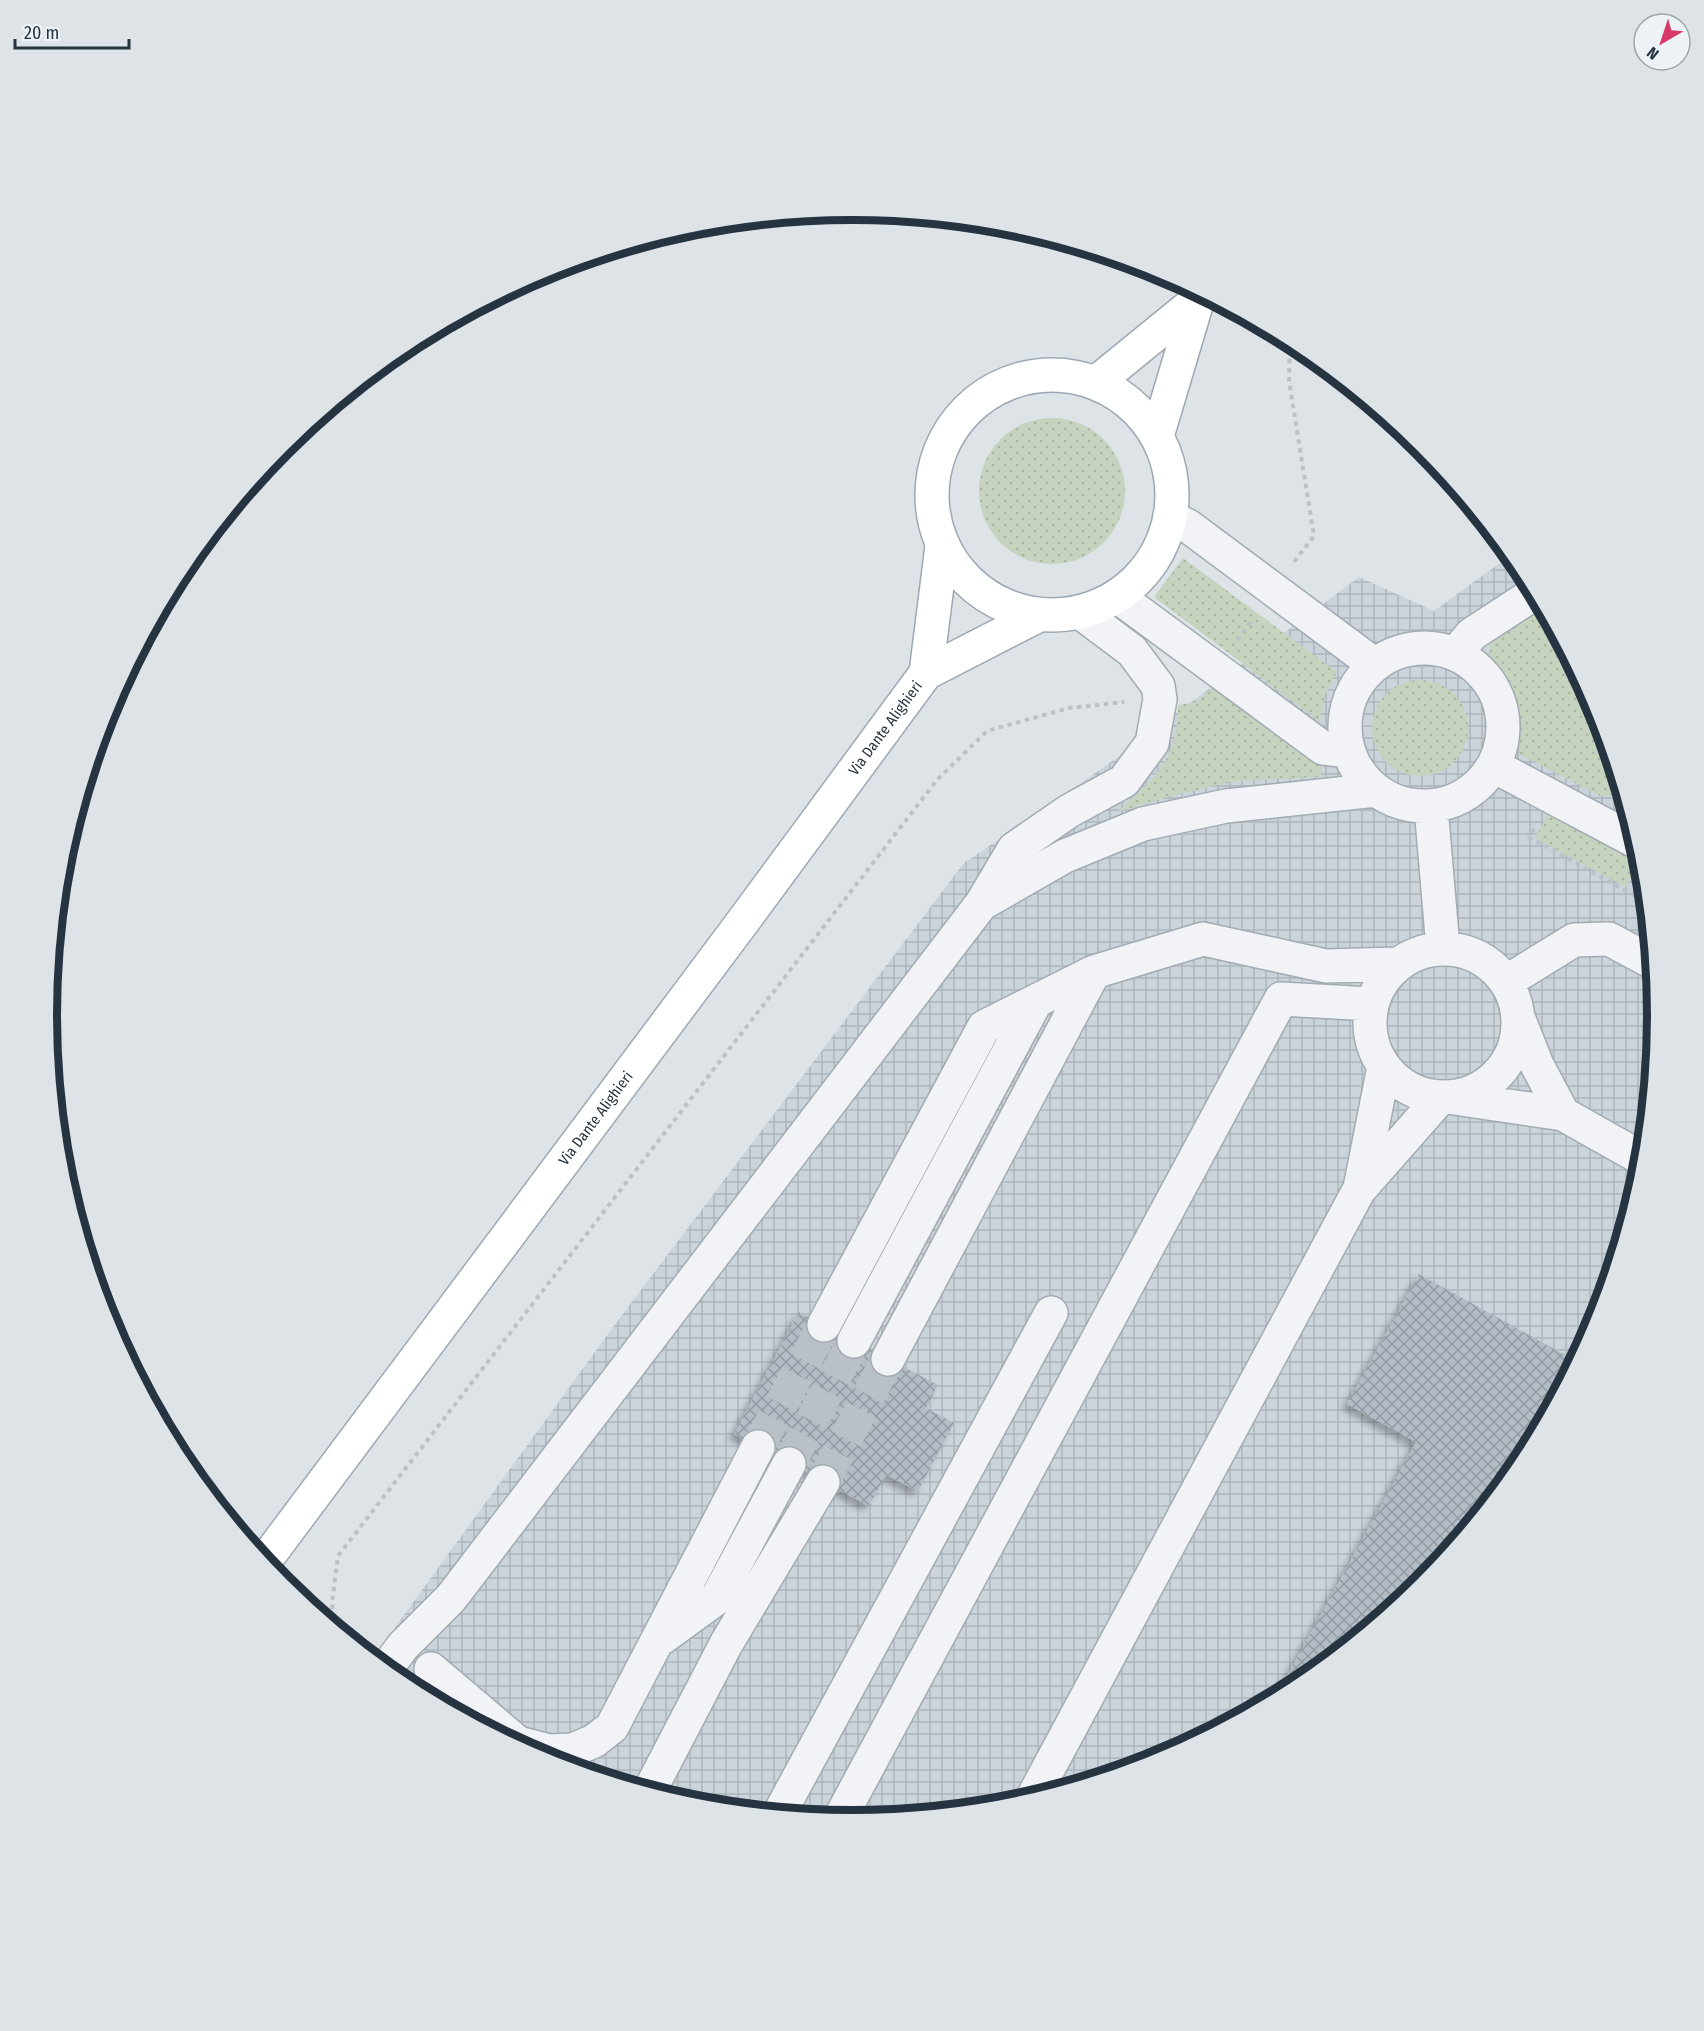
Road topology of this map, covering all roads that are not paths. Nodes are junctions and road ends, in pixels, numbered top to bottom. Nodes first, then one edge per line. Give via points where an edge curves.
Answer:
1 (1198, 299) edge
2 (1199, 300) edge
3 (1097, 382) junction
4 (1157, 436) junction
5 (1170, 517) junction
6 (942, 546) junction
7 (1117, 596) junction
8 (1528, 598) edge
9 (1080, 612) junction
10 (1039, 615) junction
11 (1455, 654) junction
12 (1375, 665) junction
13 (926, 674) junction
14 (1349, 751) junction
15 (1494, 766) junction
16 (1376, 790) junction
17 (1431, 807) junction
18 (1625, 829) edge
19 (982, 903) junction
20 (1443, 948) junction
21 (1283, 956) junction
22 (1644, 958) edge
23 (1398, 964) junction
24 (1094, 972) junction
25 (1506, 982) junction
26 (1281, 999) junction
27 (1036, 1001) junction
28 (1371, 1004) junction
29 (1518, 1017) junction
30 (1384, 1067) junction
31 (1446, 1098) junction
32 (1563, 1114) junction
33 (1635, 1154) edge
34 (1359, 1190) junction
35 (1051, 1313) dead end
36 (824, 1325) tunnel mouth
37 (854, 1341) tunnel mouth
38 (888, 1359) tunnel mouth
39 (758, 1447) tunnel mouth
40 (789, 1464) tunnel mouth
41 (823, 1482) tunnel mouth
42 (269, 1556) edge
43 (451, 1598) junction
44 (656, 1643) junction
45 (391, 1663) edge
46 (432, 1685) edge
47 (486, 1721) edge
48 (550, 1751) edge
49 (653, 1785) edge
50 (1038, 1788) edge
51 (783, 1807) edge
52 (844, 1810) edge

1 - 3 main road
2 - 4 main road
3 - 4 main road, Via Dante Alighieri via 1131,404
3 - 6 main road, Via Dante Alighieri via 1056,374 1015,379 979,398 951,427 934,465 931,506
4 - 5 main road, Via Dante Alighieri via 1171,475
5 - 7 main road, Via Dante Alighieri via 1152,562
5 - 12 lane via 1188,526
6 - 10 main road, Via Dante Alighieri via 966,580 1000,603
6 - 13 main road, Via Dante Alighieri
7 - 9 main road, Via Dante Alighieri
7 - 14 lane via 1323,748
8 - 11 lane via 1472,634
9 - 10 main road, Via Dante Alighieri
9 - 19 lane via 1132,651 1158,686 1160,699 1152,743 1124,781 1069,811 1014,849
10 - 13 main road, Via Dante Alighieri
11 - 12 lane via 1413,648
11 - 15 lane via 1485,676 1502,710 1502,748
12 - 14 lane via 1359,682 1348,704 1345,728
13 - 42 main road, Via Dante Alighieri
14 - 16 lane via 1355,766
15 - 17 lane via 1468,794
15 - 18 lane
16 - 17 lane via 1412,806
16 - 19 lane via 1226,806 1143,824 1065,856
17 - 20 lane
19 - 43 lane
20 - 23 lane via 1419,952
20 - 25 lane via 1467,952 1490,964
21 - 23 lane via 1326,966
21 - 24 lane via 1203,939
21 - 26 lane
22 - 25 lane via 1609,939 1574,940
23 - 28 lane via 1381,982
24 - 27 lane
24 - 38 lane
25 - 29 lane
26 - 28 lane
26 - 52 lane
27 - 36 lane via 984,1027
27 - 37 lane
28 - 30 lane via 1373,1048
29 - 31 lane via 1517,1040 1494,1079 1475,1091
29 - 32 lane
30 - 31 lane via 1399,1083 1419,1093
30 - 34 lane
31 - 32 lane
31 - 34 lane
32 - 33 lane
34 - 50 lane
35 - 51 lane
39 - 44 lane
40 - 44 lane via 717,1598
41 - 49 lane via 726,1644
43 - 45 lane
43 - 46 lane
44 - 48 lane via 612,1727 573,1750
46 - 47 lane

